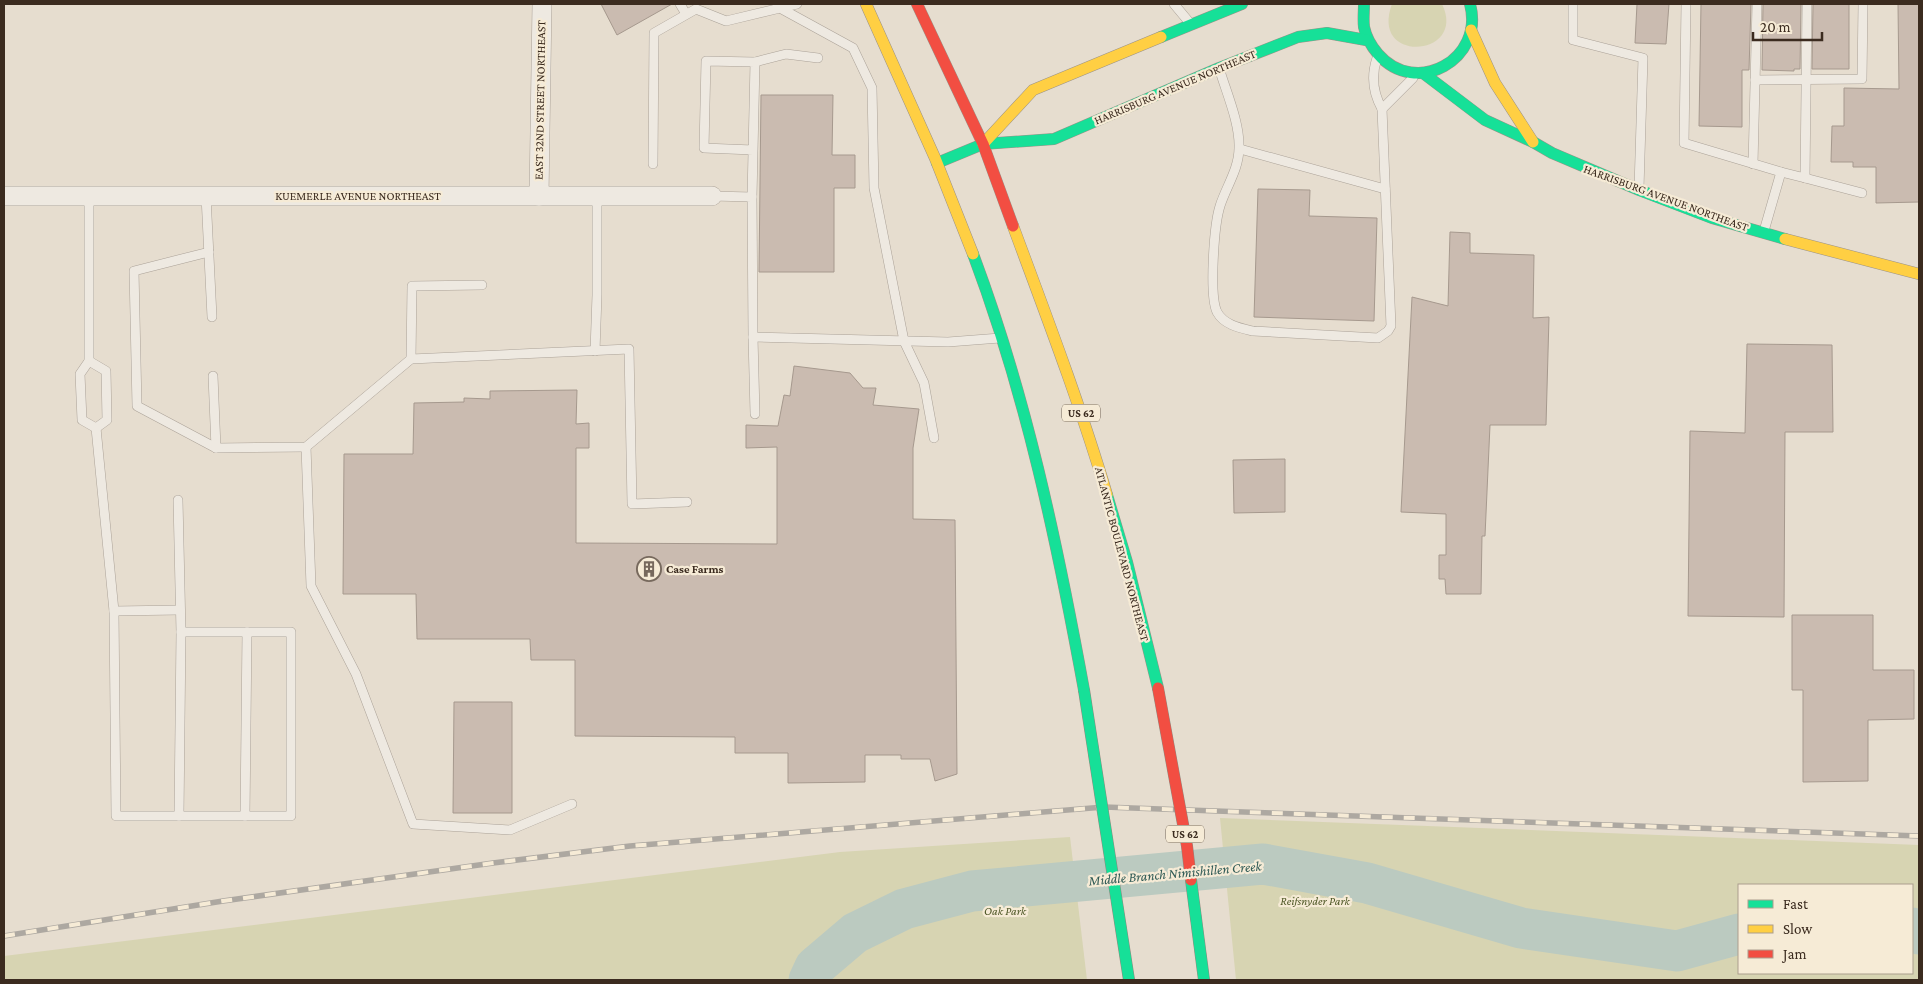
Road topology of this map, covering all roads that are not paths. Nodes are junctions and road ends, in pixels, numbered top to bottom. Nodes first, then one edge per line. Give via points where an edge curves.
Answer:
1 (542, 4) edge
2 (680, 4) edge
3 (797, 4) edge
4 (866, 4) edge
5 (917, 4) edge
6 (1174, 4) edge
7 (1242, 4) edge
8 (1364, 4) edge
9 (1470, 4) edge
10 (1573, 4) edge
11 (1686, 4) edge
12 (1757, 4) edge
13 (1806, 4) edge
14 (1862, 4) edge
15 (779, 6) edge
16 (686, 14) junction
17 (1191, 24) junction
18 (1471, 30) junction
19 (1366, 40) junction
20 (1378, 56) junction
21 (818, 58) dead end
22 (755, 62) junction
23 (1219, 68) junction
24 (1420, 73) junction
25 (1806, 79) junction
26 (1755, 80) junction
27 (1382, 109) junction
28 (1534, 142) junction
29 (983, 144) junction
30 (1240, 149) junction
31 (753, 150) junction
32 (937, 163) junction
33 (652, 164) dead end
34 (1753, 164) junction
35 (1781, 172) junction
36 (1805, 178) junction
37 (1385, 189) junction
38 (1639, 190) junction
39 (1862, 193) dead end
40 (4, 196) edge
41 (89, 196) junction
42 (206, 196) junction
43 (538, 196) junction
44 (712, 196) joint
45 (597, 197) junction
46 (752, 197) junction
47 (1764, 234) junction
48 (209, 252) junction
49 (1919, 274) edge
50 (482, 285) dead end
51 (212, 317) dead end
52 (753, 337) junction
53 (1002, 338) junction
54 (904, 341) junction
55 (595, 351) junction
56 (411, 360) junction
57 (89, 361) junction
58 (213, 376) dead end
59 (755, 414) dead end
60 (96, 428) junction
61 (934, 438) dead end
62 (306, 447) junction
63 (216, 448) junction
64 (178, 500) dead end
65 (687, 502) dead end
66 (180, 610) junction
67 (114, 611) junction
68 (181, 632) junction
69 (248, 632) junction
70 (572, 804) dead end
71 (179, 816) junction
72 (245, 816) junction
73 (1129, 980) edge
74 (1204, 980) edge

1 - 43 street, EAST 32ND STREET NORTHEAST
2 - 16 lane
3 - 15 lane
4 - 32 main road
5 - 29 main road, US 62
6 - 17 lane
7 - 17 main road, HARRISBURG AVENUE NORTHEAST
8 - 19 main road via 1362,23
9 - 18 main road
10 - 38 lane via 1573,40 1643,58
11 - 34 lane via 1684,143
12 - 26 lane
13 - 25 lane
14 - 25 lane via 1862,79
15 - 16 lane via 726,20 696,8
15 - 54 lane via 853,48 872,88 874,188
16 - 33 lane via 654,33
17 - 29 main road, HARRISBURG AVENUE NORTHEAST via 1033,90
18 - 24 main road via 1454,59 1439,68
18 - 28 main road, HARRISBURG AVENUE NORTHEAST via 1495,83
19 - 20 main road
19 - 23 main road, HARRISBURG AVENUE NORTHEAST via 1313,33
20 - 24 main road via 1396,69
20 - 27 lane via 1373,69 1374,96
21 - 22 lane via 786,54
22 - 31 lane
22 - 31 lane via 706,61 705,90 704,148
23 - 29 main road, HARRISBURG AVENUE NORTHEAST via 1054,139
23 - 30 lane
24 - 27 lane
24 - 28 main road, HARRISBURG AVENUE NORTHEAST via 1485,120
25 - 26 lane
25 - 36 lane
26 - 34 lane
27 - 37 lane
28 - 38 main road, HARRISBURG AVENUE NORTHEAST via 1580,166
29 - 32 main road, HARRISBURG AVENUE NORTHEAST
29 - 74 main road, ATLANTIC BOULEVARD NORTHEAST / US 62, bridge via 1094,451 1127,562 1158,688 1184,829
30 - 37 lane
30 - 37 lane via 1236,169 1216,219 1214,292 1217,312 1226,322 1238,327 1264,332 1370,338 1384,335 1391,326
31 - 46 lane
32 - 53 main road
34 - 35 lane
35 - 36 lane
35 - 47 lane
36 - 39 lane
38 - 47 main road, HARRISBURG AVENUE NORTHEAST
40 - 41 street, KUEMERLE AVENUE NORTHEAST
41 - 42 street, KUEMERLE AVENUE NORTHEAST
41 - 57 lane
42 - 43 street, KUEMERLE AVENUE NORTHEAST
42 - 48 lane
43 - 45 street, KUEMERLE AVENUE NORTHEAST
44 - 45 street, KUEMERLE AVENUE NORTHEAST
44 - 46 lane
45 - 55 lane
46 - 52 lane
47 - 49 main road, HARRISBURG AVENUE NORTHEAST
48 - 51 lane
48 - 63 lane via 134,271 137,406
50 - 56 lane via 412,286
52 - 54 lane
52 - 59 lane
53 - 54 lane
53 - 73 main road, bridge via 1028,425 1060,558 1106,817
54 - 61 lane via 924,384
55 - 56 lane
55 - 65 lane via 629,349 632,504
56 - 62 lane
57 - 60 lane via 80,374 82,420
57 - 60 lane via 106,371 107,420
58 - 63 lane
60 - 67 lane
62 - 63 lane
62 - 70 lane via 311,586 356,674 413,824 510,830
64 - 66 lane
66 - 67 lane
66 - 68 lane
67 - 71 lane via 116,816
68 - 69 lane
68 - 71 lane
69 - 72 lane
69 - 72 lane via 291,632 291,816
71 - 72 lane

